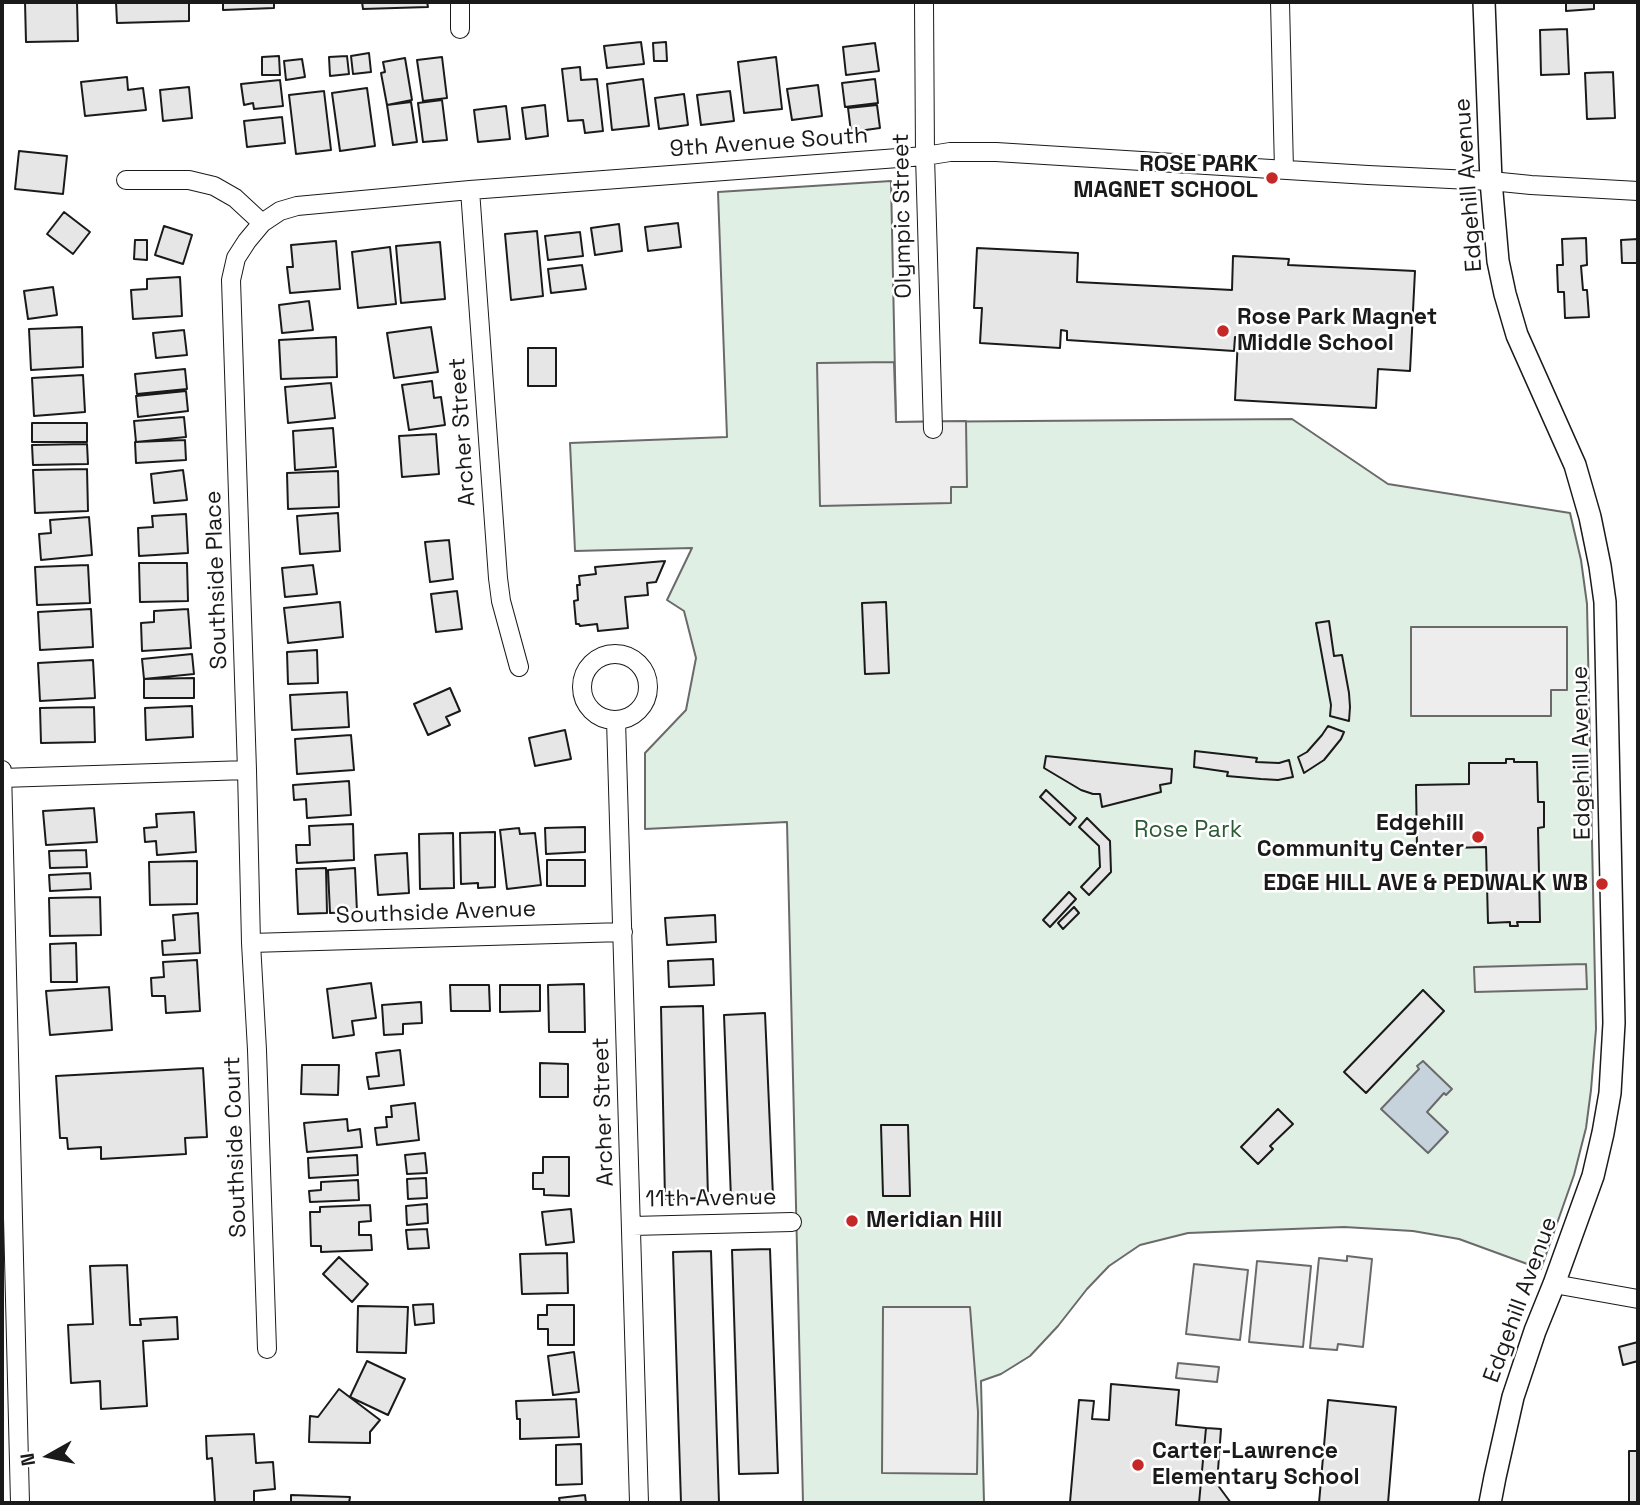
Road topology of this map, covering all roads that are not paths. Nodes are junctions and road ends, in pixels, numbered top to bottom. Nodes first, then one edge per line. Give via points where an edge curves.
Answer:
1 (460, 2) edge
2 (924, 2) edge
3 (1280, 2) edge
4 (1484, 2) edge
5 (460, 29) dead end
6 (925, 156) junction
7 (1284, 170) junction
8 (125, 180) dead end
9 (1491, 181) junction
10 (470, 190) junction
11 (1638, 191) edge
12 (262, 223) junction
13 (933, 429) dead end
14 (519, 667) dead end
15 (616, 720) dead end
16 (2, 770) edge
17 (247, 770) junction
18 (2, 778) edge
19 (624, 932) junction
20 (251, 943) junction
21 (792, 1222) dead end
22 (632, 1226) junction
23 (1554, 1284) junction
24 (1638, 1299) edge
25 (267, 1349) dead end
26 (20, 1503) edge
27 (639, 1503) edge
28 (1490, 1503) edge

1 - 5 street
2 - 6 street, Olympic Street
3 - 7 street
4 - 9 street, Edgehill Avenue
6 - 7 street, 9th Avenue South via 996,152
6 - 10 street, 9th Avenue South
6 - 13 street, Olympic Street
7 - 9 street, 9th Avenue South
8 - 12 street via 189,180 214,186
9 - 11 street, 9th Avenue South
9 - 23 street, Edgehill Avenue via 1505,293 1517,335 1574,465 1590,517 1605,602 1614,1011 1610,1093 1593,1175
10 - 12 street, 9th Avenue South via 296,206
10 - 14 street, Archer Street via 498,578
12 - 17 street, Southside Place via 236,257 231,280
15 - 19 street, Archer Street
16 - 18 street
17 - 18 street
17 - 20 street, Southside Place
18 - 26 street
19 - 20 street, Southside Avenue
19 - 22 street, Archer Street
20 - 25 street, Southside Court
21 - 22 street, 11th Avenue
22 - 27 street, Archer Street
23 - 24 street
23 - 28 street, Edgehill Avenue via 1513,1397

